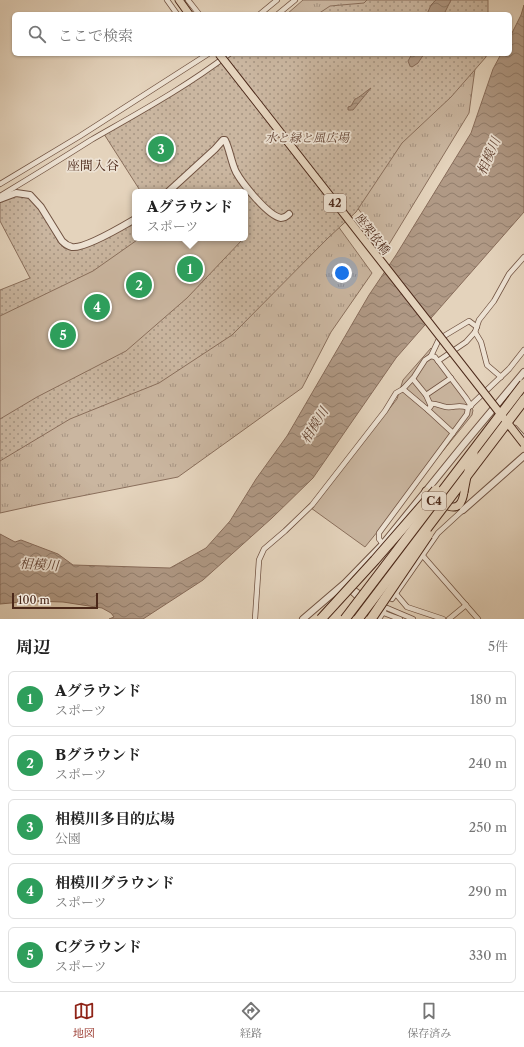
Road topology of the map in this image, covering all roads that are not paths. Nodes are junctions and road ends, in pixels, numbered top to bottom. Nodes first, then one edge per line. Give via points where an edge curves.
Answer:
1 (167, 0) edge
2 (179, 0) edge
3 (188, 0) edge
4 (277, 0) edge
5 (295, 0) edge
6 (176, 12) edge
7 (188, 12) edge
8 (197, 12) edge
9 (262, 12) edge
10 (280, 12) edge
11 (205, 56) edge
12 (221, 56) edge
13 (226, 56) edge
14 (0, 184) edge
15 (171, 189) edge
16 (248, 189) edge
17 (248, 189) edge
18 (0, 198) edge
19 (289, 214) dead end
20 (132, 221) edge
21 (524, 257) edge
22 (477, 327) junction
23 (475, 332) junction
24 (524, 350) edge
25 (431, 356) junction
26 (438, 361) junction
27 (524, 372) edge
28 (501, 377) junction
29 (451, 378) junction
30 (412, 379) junction
31 (524, 384) edge
32 (403, 389) junction
33 (524, 389) edge
34 (426, 395) junction
35 (524, 400) edge
36 (430, 404) junction
37 (497, 404) junction
38 (470, 407) junction
39 (428, 410) junction
40 (492, 410) junction
41 (501, 417) junction
42 (492, 426) junction
43 (453, 433) junction
44 (524, 438) edge
45 (524, 444) edge
46 (524, 448) edge
47 (484, 453) junction
48 (524, 456) edge
49 (426, 491) junction
50 (463, 510) joint
51 (383, 544) junction
52 (422, 556) junction
53 (345, 583) junction
54 (396, 594) junction
55 (392, 599) dead end
56 (466, 605) junction
57 (385, 611) junction
58 (254, 618) edge
59 (303, 619) edge
60 (320, 619) edge
61 (345, 619) edge
62 (358, 619) edge
63 (371, 619) edge
64 (379, 619) edge
65 (400, 619) edge
66 (413, 619) edge
67 (443, 619) edge
68 (449, 619) edge
69 (478, 619) edge

1 - 6 street
2 - 7 main road
3 - 8 street
4 - 9 street
5 - 10 street
11 - 14 street
12 - 41 main road, 座架依橋 / 42, bridge
13 - 18 street via 141,112
15 - 17 street via 222,140 225,140 236,171
16 - 19 street via 279,218
18 - 20 street via 16,193 30,195 41,207 62,241 73,247 83,246
21 - 22 street via 509,274
22 - 23 street
22 - 25 street via 469,321 461,325 439,339
23 - 26 street via 466,342
23 - 28 street via 481,342 487,365
24 - 28 street
25 - 26 street
25 - 30 street
26 - 29 street
27 - 37 street
28 - 38 street
29 - 34 street
29 - 38 street
30 - 32 street
30 - 34 street
31 - 42 highway, C4, bridge
32 - 39 street
32 - 58 street via 396,393 385,412 312,505 264,549 259,560
33 - 41 main road, bridge
34 - 36 street
35 - 47 highway, C4, bridge
36 - 38 street via 435,403 443,407
36 - 39 street
37 - 40 street
37 - 44 street
38 - 43 street
39 - 43 street
40 - 46 street
40 - 49 street
41 - 45 main road, 座架依橋 / 42, bridge
41 - 49 main road, bridge via 474,453 469,466 464,498 460,504 456,507 442,504
42 - 60 highway, bridge
42 - 61 highway, C4, bridge
43 - 51 street via 379,533 379,539
47 - 62 highway, C4, bridge
47 - 63 highway, bridge
48 - 50 street
49 - 51 street
50 - 52 street via 438,533
51 - 53 street
52 - 54 street
52 - 56 street
53 - 57 street
53 - 59 street
54 - 55 street
54 - 67 street via 407,607
56 - 68 street
56 - 69 street
57 - 64 street
57 - 65 street
57 - 66 street

